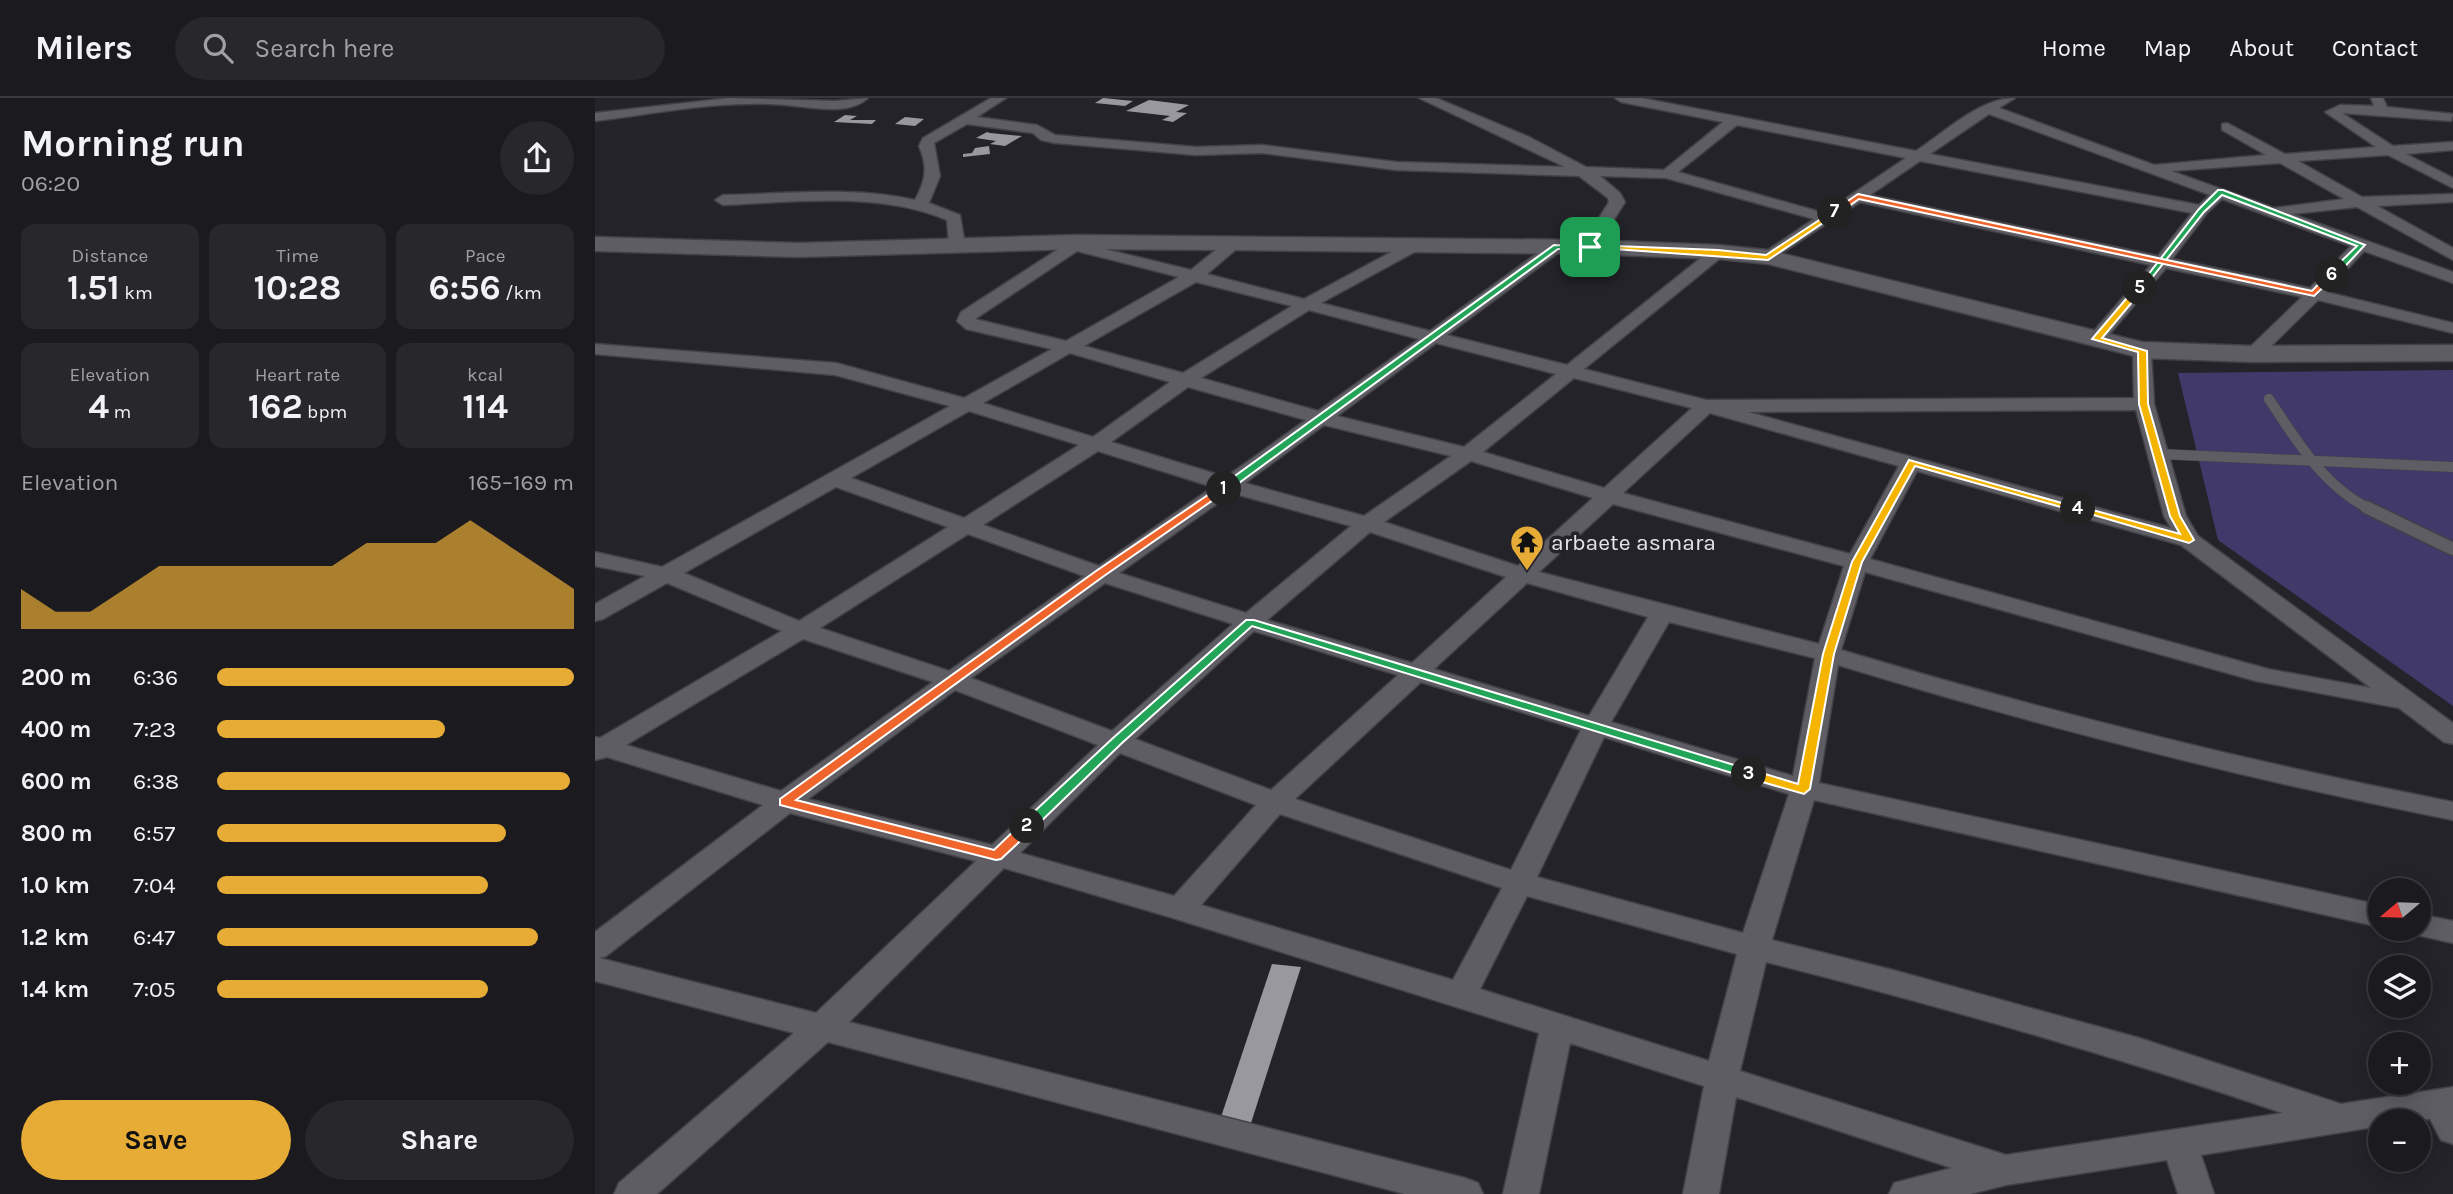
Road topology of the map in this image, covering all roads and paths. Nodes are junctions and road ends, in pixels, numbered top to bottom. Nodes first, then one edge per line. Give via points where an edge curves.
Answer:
1 (862, 98) edge
2 (1000, 98) edge
3 (1425, 98) edge
4 (1621, 98) edge
5 (2009, 98) edge
6 (2380, 104) edge
7 (1988, 109) junction
8 (2451, 113) edge
9 (595, 117) edge
10 (962, 119) junction
11 (1733, 121) junction
12 (2227, 127) dead end
13 (2453, 146) edge
14 (2389, 150) junction
15 (1918, 156) junction
16 (2277, 157) junction
17 (2152, 167) junction
18 (1583, 173) junction
19 (1667, 174) junction
20 (2453, 184) edge
21 (2221, 192) junction
22 (1858, 197) junction
23 (2453, 198) edge
24 (723, 200) dead end
25 (2362, 202) junction
26 (920, 205) junction
27 (2202, 210) junction
28 (2274, 212) junction
29 (1826, 218) junction
30 (1234, 243) junction
31 (595, 244) edge
32 (1076, 244) junction
33 (2361, 245) junction
34 (957, 246) junction
35 (1414, 246) junction
36 (1556, 247) junction
37 (1590, 247) junction
38 (1718, 252) junction
39 (2453, 254) edge
40 (1768, 257) junction
41 (2162, 262) junction
42 (1196, 275) junction
43 (2453, 278) edge
44 (2314, 294) junction
45 (1307, 304) junction
46 (2453, 328) edge
47 (1430, 337) junction
48 (2096, 339) junction
49 (1068, 347) junction
50 (595, 349) edge
51 (2142, 351) junction
52 (2453, 353) edge
53 (2253, 354) junction
54 (1572, 373) junction
55 (1185, 380) junction
56 (2269, 399) dead end
57 (966, 404) junction
58 (2144, 404) junction
59 (1706, 406) junction
60 (1321, 418) junction
61 (1097, 443) junction
62 (1468, 454) junction
63 (2159, 454) junction
64 (1912, 462) junction
65 (2310, 462) junction
66 (2453, 467) edge
67 (837, 480) junction
68 (1229, 485) junction
69 (1609, 496) junction
70 (966, 524) junction
71 (1367, 524) junction
72 (2189, 540) junction
73 (2453, 549) edge
74 (595, 559) edge
75 (1857, 562) junction
76 (665, 574) junction
77 (1100, 574) junction
78 (1523, 575) junction
79 (1662, 613) junction
80 (595, 614) edge
81 (1250, 622) junction
82 (801, 630) junction
83 (1828, 654) junction
84 (1414, 671) junction
85 (952, 680) junction
86 (2402, 701) junction
87 (1595, 728) junction
88 (2453, 736) edge
89 (1117, 741) junction
90 (598, 748) edge
91 (1804, 789) junction
92 (785, 802) junction
93 (1275, 802) junction
94 (2453, 811) edge
95 (996, 856) junction
96 (1519, 883) junction
97 (1180, 909) junction
98 (2368, 913) edge
99 (2431, 927) edge
100 (2453, 932) edge
101 (1754, 947) junction
102 (595, 948) edge
103 (595, 969) edge
104 (1461, 995) junction
105 (1557, 1027) junction
106 (821, 1029) junction
107 (1721, 1078) junction
108 (2448, 1112) edge
109 (2343, 1119) junction
110 (2180, 1144) junction
111 (2006, 1171) junction
112 (632, 1194) edge
113 (1465, 1194) edge
114 (1521, 1194) edge
115 (1701, 1194) edge
116 (1913, 1194) edge
117 (2196, 1194) edge

1 - 9 street via 839,105 717,103
2 - 10 street
3 - 18 street via 1523,138
4 - 11 street
5 - 7 street
6 - 8 street
6 - 14 street via 2332,112
7 - 15 street
7 - 17 street
10 - 18 street via 1037,129 1055,139 1196,151 1262,149 1396,166
10 - 26 street via 928,141 935,169
11 - 15 street
11 - 19 street
12 - 16 street
13 - 14 street
14 - 16 street
14 - 20 street
15 - 22 street
15 - 27 street
16 - 17 street
16 - 25 street
17 - 21 street
18 - 19 street
18 - 37 street via 1604,186 1617,202
19 - 29 street
21 - 27 street
21 - 28 street
22 - 29 street
22 - 41 street
23 - 25 street
24 - 26 street via 828,199
25 - 28 street
25 - 39 street
26 - 34 street via 955,218
27 - 41 street
28 - 33 street
29 - 40 street
30 - 32 street
30 - 35 street
30 - 42 street
31 - 34 street via 799,250
32 - 34 street
32 - 42 street
32 - 49 street via 967,316 966,321
33 - 43 street
33 - 44 street
35 - 36 street
35 - 45 street
36 - 37 street
36 - 47 street
37 - 38 street
38 - 40 street
38 - 54 street
40 - 48 street
41 - 44 street
41 - 48 street
42 - 45 street
42 - 49 street
44 - 46 street
44 - 53 street
45 - 47 street
45 - 55 street
47 - 54 street
47 - 60 street
48 - 51 street
49 - 55 street
49 - 57 street
50 - 57 street via 836,369
51 - 53 street
51 - 58 street
52 - 53 street
54 - 59 street
54 - 62 street
55 - 60 street
55 - 61 street
56 - 65 lane
57 - 61 street
57 - 67 street
58 - 59 street
58 - 63 street
59 - 64 street
59 - 69 street
60 - 62 street
60 - 68 street
61 - 68 street
61 - 70 street
62 - 69 street
62 - 71 street
63 - 65 lane
63 - 72 street via 2175,516
64 - 72 street
64 - 75 street
65 - 66 lane
65 - 73 lane via 2354,501
67 - 70 street
67 - 76 street
68 - 71 street
68 - 77 street
69 - 75 street
69 - 78 street
70 - 77 street
70 - 82 street
71 - 78 street
71 - 81 street
72 - 86 street
74 - 76 street
75 - 83 street
75 - 86 street via 2265,676
76 - 80 street
76 - 82 street
77 - 81 street
77 - 85 street
78 - 79 street
78 - 84 street
79 - 83 street
79 - 87 street
81 - 84 street
81 - 89 street
82 - 85 street
82 - 90 street
83 - 91 street
83 - 94 street via 2143,742 2296,780
84 - 87 street
84 - 93 street
85 - 89 street
85 - 92 street
86 - 88 street
87 - 91 street
87 - 96 street
89 - 93 street
89 - 95 street
90 - 92 street
91 - 98 street
91 - 101 street
92 - 95 street
92 - 102 street
93 - 96 street
93 - 97 street
95 - 97 street
95 - 106 street
96 - 101 street
96 - 104 street
97 - 104 street
99 - 100 street
101 - 107 street
101 - 109 street via 2139,1051
103 - 106 street
104 - 105 street
105 - 107 street
105 - 114 street
106 - 112 street
106 - 113 street
107 - 111 street
107 - 115 street
108 - 109 street
109 - 110 street
110 - 111 street
110 - 117 street
111 - 116 street

